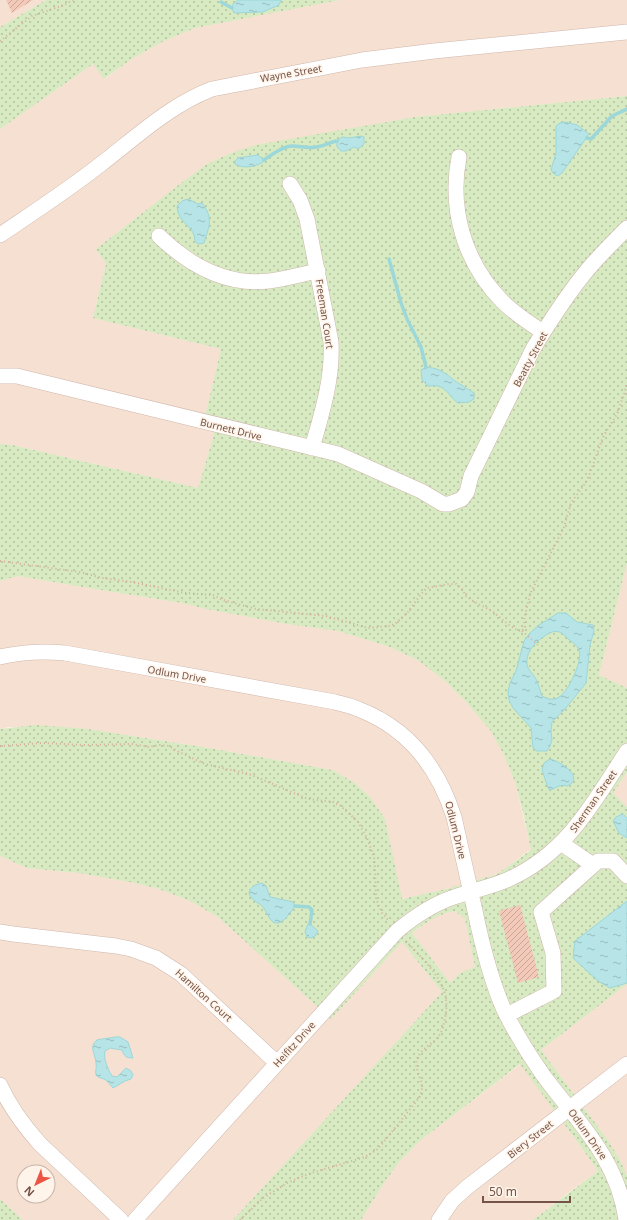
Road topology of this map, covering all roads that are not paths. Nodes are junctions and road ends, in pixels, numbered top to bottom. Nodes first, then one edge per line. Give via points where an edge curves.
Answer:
1 (627, 32) edge
2 (459, 157) dead end
3 (290, 184) dead end
4 (627, 228) edge
5 (0, 235) edge
6 (159, 236) dead end
7 (318, 271) junction
8 (543, 332) junction
9 (0, 376) edge
10 (312, 448) junction
11 (455, 502) joint
12 (0, 657) edge
13 (627, 751) edge
14 (561, 843) junction
15 (593, 865) junction
16 (627, 876) edge
17 (470, 892) junction
18 (0, 932) edge
19 (507, 1015) junction
20 (277, 1063) junction
21 (627, 1064) edge
22 (0, 1085) edge
23 (570, 1108) junction
24 (121, 1220) edge
25 (135, 1220) edge
26 (439, 1220) edge
27 (626, 1220) edge

1 - 5 street, Wayne Street via 362,60 212,89 176,106 66,191
2 - 8 street via 456,174 457,210 467,248 487,284 502,301
3 - 7 street, Freeman Court via 300,200 307,219
4 - 8 street, Beatty Street via 581,278
6 - 7 street via 188,261 225,278 268,281
7 - 10 street, Freeman Court via 332,356 329,383
8 - 11 street, Beatty Street via 471,476 467,492 462,499
9 - 10 street, Burnett Drive via 16,376
10 - 11 street, Burnett Drive via 338,454 443,504
12 - 17 street, Odlum Drive via 22,652 65,654 335,702 379,719 420,751 444,788 454,817
13 - 14 street, Sherman Street via 582,820
14 - 15 street
14 - 17 street, Sherman Street via 523,872
15 - 16 street via 598,861 613,861
15 - 19 street via 542,912 553,953 554,991
17 - 19 street, Odlum Drive via 491,977
17 - 20 street, Heifitz Drive via 432,906 397,931
18 - 20 street, Hamilton Court via 116,946 156,958 182,974
19 - 23 street, Odlum Drive via 544,1076
20 - 25 street, Heifitz Drive
21 - 23 street, Biery Street
22 - 24 street via 18,1118 40,1144
23 - 26 street, Biery Street via 458,1194
23 - 27 street, Odlum Drive via 611,1168

